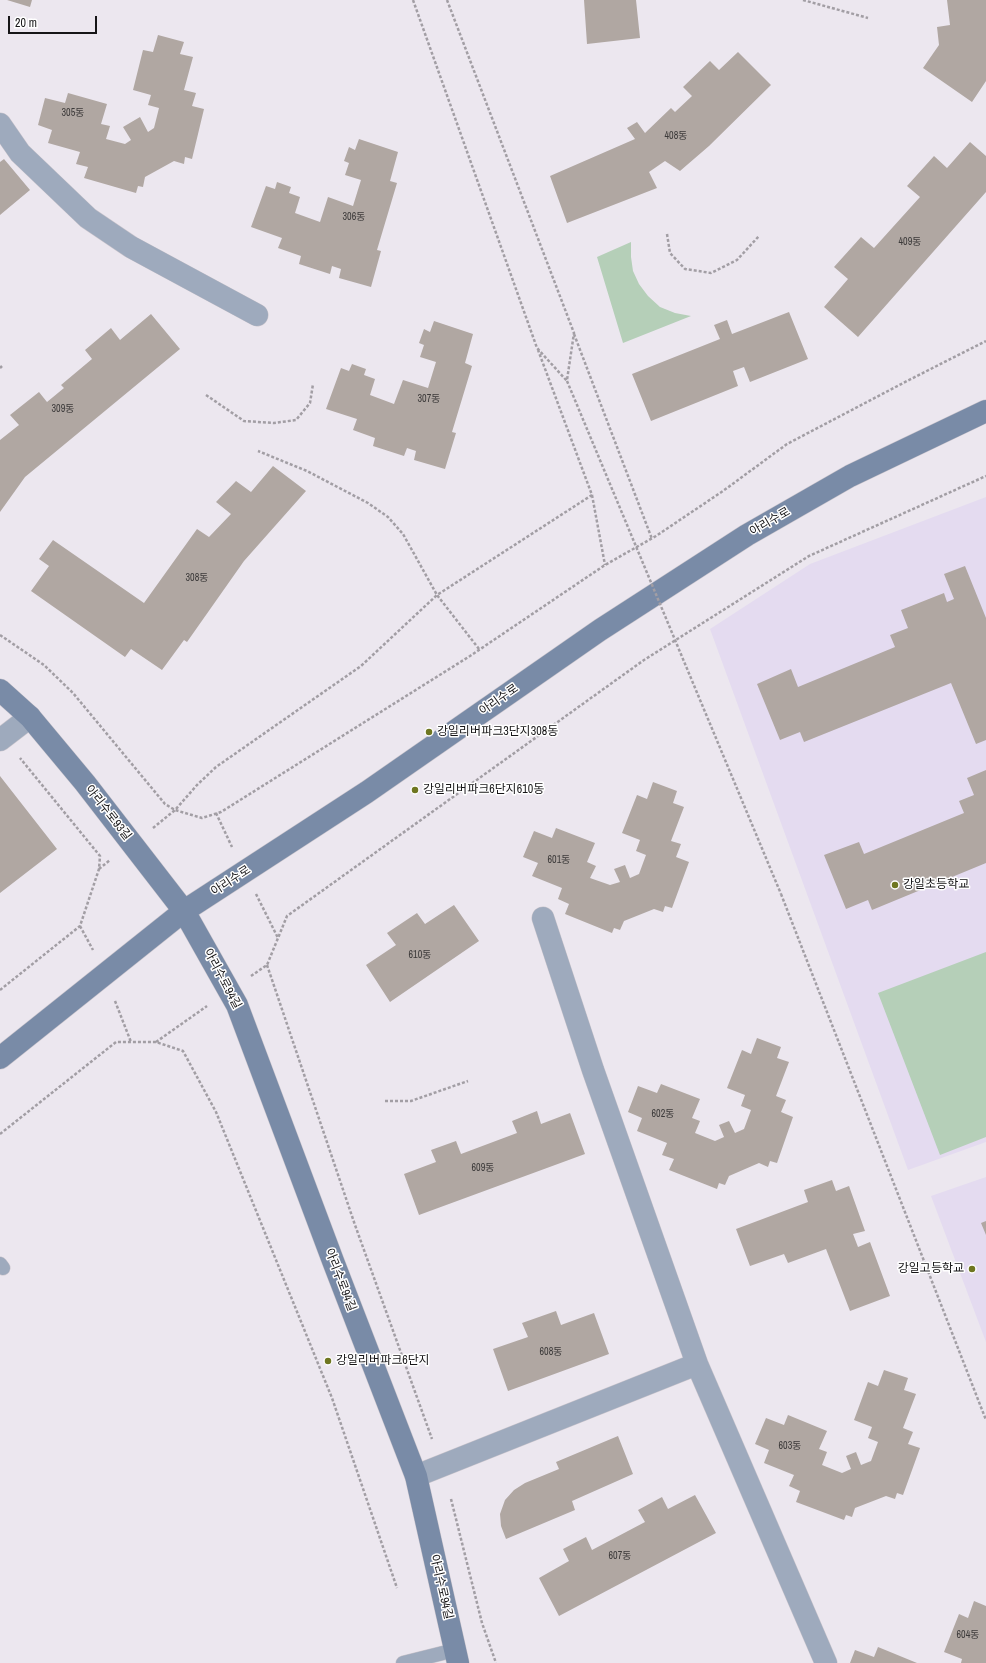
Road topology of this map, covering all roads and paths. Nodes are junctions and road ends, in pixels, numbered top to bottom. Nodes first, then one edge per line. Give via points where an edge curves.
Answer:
1 (413, 0) edge
2 (447, 0) edge
3 (803, 0) edge
4 (868, 18) dead end
5 (0, 124) edge
6 (667, 234) dead end
7 (759, 236) dead end
8 (256, 315) dead end
9 (574, 333) junction
10 (986, 341) edge
11 (537, 348) junction
12 (567, 380) junction
13 (313, 384) dead end
14 (206, 395) dead end
15 (986, 411) edge
16 (258, 450) dead end
17 (986, 476) edge
18 (592, 495) junction
19 (652, 539) junction
20 (605, 565) junction
21 (437, 596) junction
22 (0, 635) edge
23 (479, 649) junction
24 (0, 690) edge
25 (30, 717) junction
26 (2, 739) edge
27 (175, 810) junction
28 (184, 911) junction
29 (543, 918) dead end
30 (0, 990) edge
31 (0, 1058) edge
32 (468, 1081) dead end
33 (385, 1101) dead end
34 (0, 1134) edge
35 (697, 1364) junction
36 (986, 1420) edge
37 (442, 1466) junction
38 (416, 1476) junction
39 (397, 1588) dead end
40 (457, 1656) edge
41 (403, 1663) edge
42 (496, 1663) edge
43 (826, 1663) edge

1 - 11 path
2 - 9 path
3 - 4 path
5 - 8 street via 20,153 88,218 130,247
6 - 7 path via 670,253 685,269 711,273 737,260
9 - 12 path
9 - 19 path
10 - 19 path via 787,444
11 - 12 path
11 - 18 path
12 - 36 path, bridge via 781,894
13 - 14 path via 310,403 296,420 274,423 244,421
15 - 28 main road, 아리수로 via 850,476 748,535 600,630 367,792
16 - 21 path via 314,475 368,503 388,517 403,534
17 - 37 path via 810,556 650,655 287,916 267,965 355,1225
18 - 20 path
18 - 21 path
19 - 20 path
20 - 23 path
21 - 23 path
21 - 27 path via 360,666 216,767
22 - 27 path via 44,664 73,693 165,804
23 - 27 path via 221,812 202,818
24 - 25 main road, 아리수로93길
25 - 26 street
25 - 28 main road, 아리수로93길 via 85,783
26 - 30 path via 100,856 99,869 80,926
28 - 31 main road, 아리수로
28 - 38 main road, 아리수로94길 via 237,1005
29 - 35 street via 593,1070
32 - 33 path via 411,1101
34 - 39 path via 116,1042 156,1042 183,1051 216,1112 332,1398
35 - 37 street
35 - 43 street
37 - 38 street
37 - 42 path via 482,1623
38 - 40 main road, 아리수로94길
40 - 41 lane

